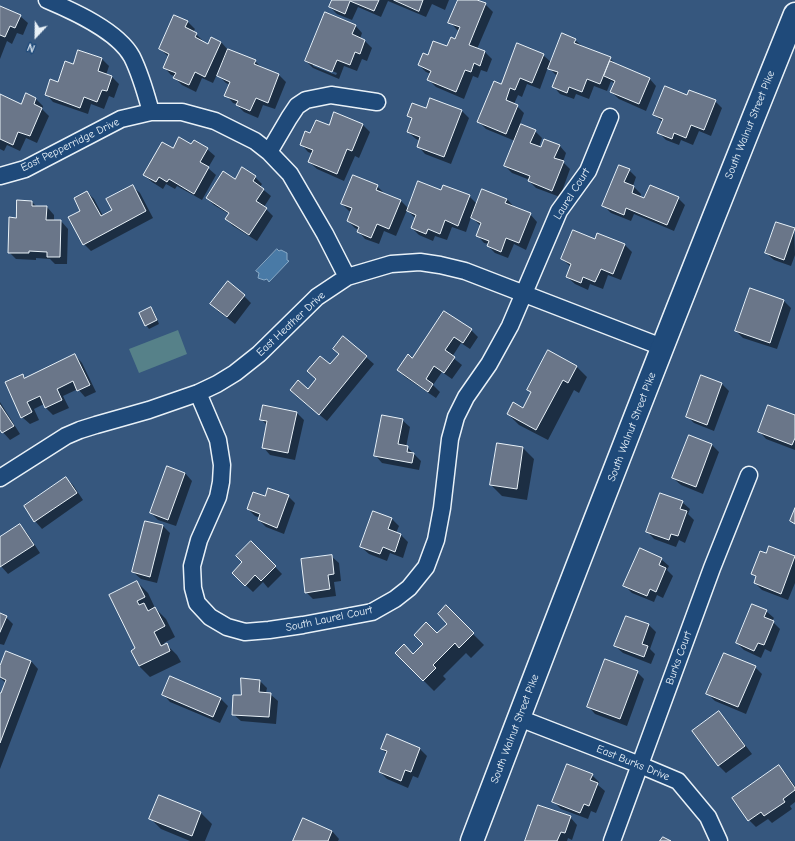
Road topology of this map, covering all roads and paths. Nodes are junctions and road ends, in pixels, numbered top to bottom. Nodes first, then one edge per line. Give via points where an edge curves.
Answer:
1 (47, 0) edge
2 (795, 14) edge
3 (378, 102) dead end
4 (151, 112) junction
5 (610, 117) dead end
6 (269, 152) junction
7 (0, 176) edge
8 (347, 277) junction
9 (524, 294) junction
10 (662, 348) junction
11 (198, 394) junction
12 (749, 475) dead end
13 (0, 478) edge
14 (519, 718) junction
15 (640, 765) junction
16 (472, 841) edge
17 (612, 841) edge
18 (719, 841) edge

1 - 4 street via 86,18 120,43 131,56
2 - 10 street, South Walnut Street Pike
3 - 6 street via 331,95 306,100 297,106
4 - 6 street, East Pepperridge Drive via 182,112 215,121 256,141
4 - 7 street, East Pepperridge Drive via 121,119 25,169
5 - 9 street, Laurel Court via 588,171 559,211
6 - 8 street, East Pepperridge Drive via 290,174
8 - 9 street, East Heather Drive via 391,264 420,262 465,271
8 - 11 street, East Heather Drive via 317,297 260,354 235,373
9 - 10 street, East Heather Drive
9 - 11 street, South Laurel Court via 489,364 466,397 456,417 450,439 436,540 426,567 409,588 372,612 303,625 245,632 227,627 210,617 197,603 192,588 192,566 199,540 218,497 222,465 218,440
10 - 14 street, South Walnut Street Pike
11 - 13 street, East Heather Drive via 80,430 66,436
12 - 15 street, Burks Court
14 - 15 street, East Burks Drive
14 - 16 street, South Walnut Street Pike
15 - 17 street, Burks Court
15 - 18 street, East Burks Drive via 678,781 708,817

